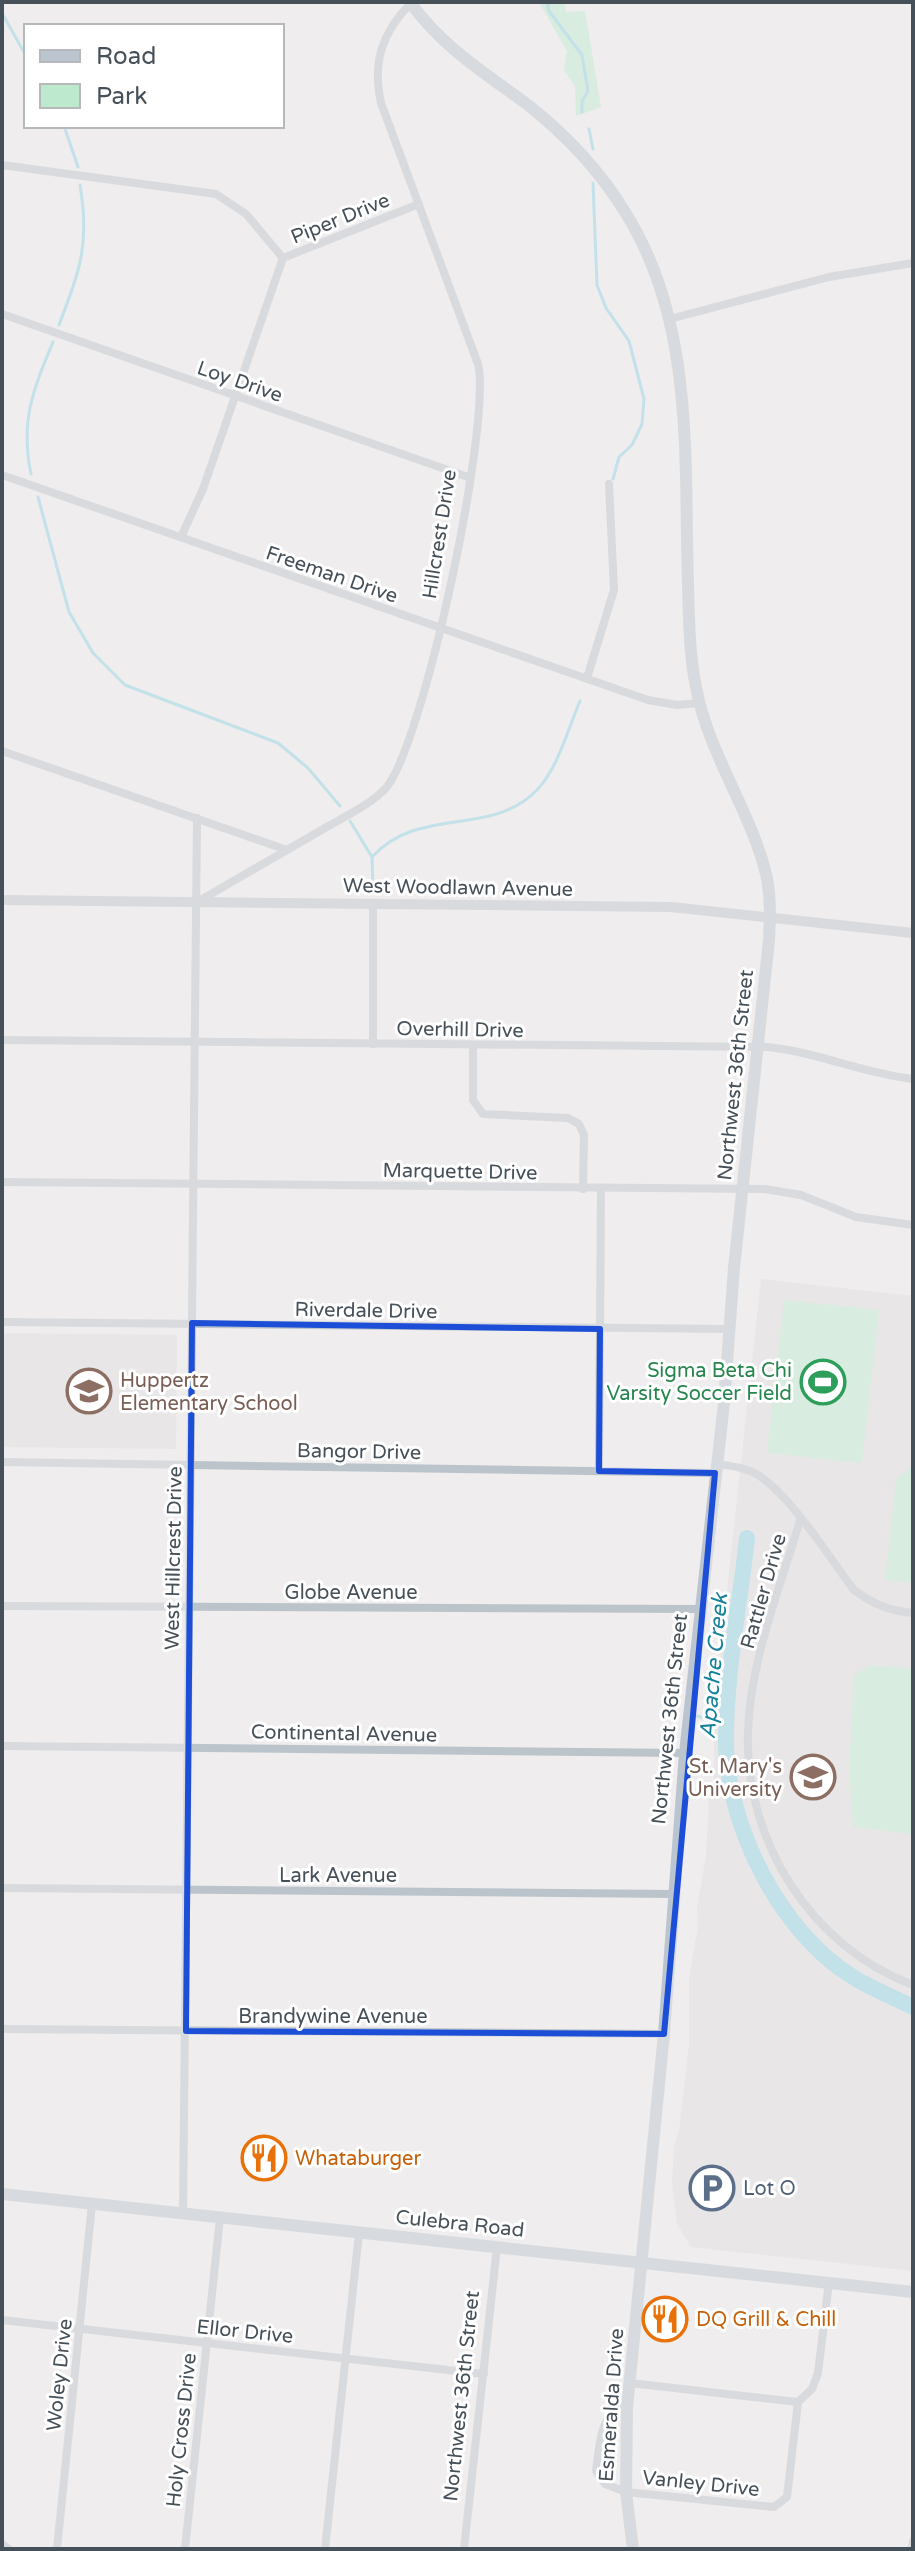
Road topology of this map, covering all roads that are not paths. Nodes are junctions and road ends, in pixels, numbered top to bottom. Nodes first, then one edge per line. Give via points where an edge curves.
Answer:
1 (411, 2) edge
2 (2, 165) edge
3 (419, 204) junction
4 (283, 258) junction
5 (913, 263) edge
6 (2, 314) edge
7 (670, 319) junction
8 (234, 396) junction
9 (2, 475) edge
10 (468, 477) junction
11 (609, 484) dead end
12 (181, 537) junction
13 (442, 630) junction
14 (587, 678) junction
15 (699, 703) junction
16 (2, 751) edge
17 (197, 818) junction
18 (287, 850) junction
19 (2, 900) edge
20 (198, 902) junction
21 (373, 904) junction
22 (770, 917) junction
23 (913, 933) edge
24 (2, 1040) edge
25 (195, 1042) junction
26 (373, 1044) junction
27 (473, 1046) junction
28 (758, 1047) junction
29 (913, 1079) edge
30 (2, 1182) edge
31 (195, 1184) junction
32 (583, 1189) junction
33 (601, 1189) junction
34 (743, 1189) junction
35 (913, 1225) edge
36 (2, 1322) edge
37 (192, 1323) junction
38 (600, 1329) junction
39 (730, 1329) junction
40 (2, 1462) edge
41 (190, 1465) junction
42 (716, 1469) junction
43 (599, 1471) junction
44 (800, 1520) junction
45 (2, 1606) edge
46 (188, 1608) junction
47 (700, 1609) junction
48 (913, 1613) edge
49 (2, 1746) edge
50 (186, 1747) junction
51 (685, 1753) junction
52 (2, 1888) edge
53 (186, 1890) junction
54 (673, 1894) junction
55 (913, 1985) edge
56 (2, 2029) edge
57 (186, 2031) junction
58 (664, 2034) junction
59 (2, 2194) edge
60 (92, 2204) junction
61 (183, 2214) junction
62 (220, 2218) junction
63 (359, 2233) junction
64 (497, 2247) junction
65 (641, 2263) junction
66 (829, 2282) junction
67 (913, 2292) edge
68 (2, 2320) edge
69 (80, 2329) junction
70 (206, 2343) junction
71 (345, 2358) junction
72 (484, 2374) junction
73 (629, 2390) junction
74 (798, 2402) junction
75 (626, 2492) junction
76 (913, 2541) edge
77 (2, 2544) edge
78 (9, 2549) edge
79 (57, 2549) edge
80 (185, 2549) edge
81 (325, 2549) edge
82 (464, 2549) edge
83 (633, 2549) edge
84 (912, 2549) edge

1 - 3 street, Hillcrest Drive via 386,35 376,74 381,103
1 - 7 main road, Northwest 36th Street via 460,57 572,143 643,242
2 - 4 street via 208,192 246,214
3 - 4 street, Piper Drive
3 - 10 street, Hillcrest Drive via 480,372
4 - 8 street, Piper Drive
5 - 7 street via 829,277
6 - 8 street, Loy Drive
7 - 15 main road, Northwest 36th Street via 680,378 690,640
8 - 10 street, Loy Drive
8 - 12 street, Piper Drive
9 - 12 street, Freeman Drive
10 - 13 street, Hillcrest Drive
11 - 14 street via 614,590
12 - 13 street, Freeman Drive
13 - 14 street, Freeman Drive
13 - 18 street, Hillcrest Drive via 387,786
14 - 15 street, Freeman Drive via 663,703
15 - 22 main road, Northwest 36th Street via 762,862
16 - 17 street
17 - 18 street
17 - 20 street
18 - 20 street, Hillcrest Drive
19 - 20 street, West Woodlawn Avenue
20 - 21 street, West Woodlawn Avenue
20 - 25 street, West Hillcrest Drive
21 - 22 street, West Woodlawn Avenue via 671,907
21 - 26 street
22 - 23 street, West Woodlawn Avenue
22 - 28 main road, Northwest 36th Street
24 - 25 street, Overhill Drive
25 - 26 street, Overhill Drive
25 - 31 street, West Hillcrest Drive
26 - 27 street, Overhill Drive
27 - 28 street, Overhill Drive
27 - 32 street via 473,1100 483,1114 568,1118 579,1124 584,1135
28 - 29 street, Overhill Drive via 810,1052 878,1075
28 - 34 main road, Northwest 36th Street
30 - 31 street, Marquette Drive
31 - 32 street, Marquette Drive
31 - 37 street, West Hillcrest Drive
32 - 33 street, Marquette Drive
33 - 34 street, Marquette Drive
33 - 38 street
34 - 35 street, Marquette Drive via 785,1191 856,1217
34 - 39 main road, Northwest 36th Street
36 - 37 street, Riverdale Drive
37 - 38 street, Riverdale Drive
37 - 41 street, West Hillcrest Drive
38 - 39 street, Riverdale Drive
38 - 43 street
39 - 42 main road, Northwest 36th Street
40 - 41 street, Bangor Drive
41 - 43 street, Bangor Drive
41 - 46 street, West Hillcrest Drive
42 - 43 street, Bangor Drive
42 - 44 street, Bangor Drive via 739,1467 757,1475
42 - 47 main road, Northwest 36th Street
44 - 48 street, Bangor Drive via 854,1590 892,1611
44 - 55 street, Rattler Drive via 754,1676 748,1732 760,1821 794,1892 820,1922 846,1947
45 - 46 street, Globe Avenue
46 - 47 street, Globe Avenue
46 - 50 street, West Hillcrest Drive
47 - 51 main road, Northwest 36th Street
49 - 50 street, Continental Avenue
50 - 51 street, Continental Avenue
50 - 53 street, West Hillcrest Drive
51 - 54 main road, Northwest 36th Street
52 - 53 street, Lark Avenue
53 - 54 street, Lark Avenue
53 - 57 street, West Hillcrest Drive
54 - 58 main road, Northwest 36th Street
56 - 57 street, Brandywine Avenue
57 - 58 street, Brandywine Avenue
57 - 61 street, West Hillcrest Drive
58 - 65 main road, Northwest 36th Street
59 - 60 main road, Culebra Road
60 - 61 main road, Culebra Road
60 - 69 street, Woley Drive
61 - 62 main road, Culebra Road
62 - 63 main road, Culebra Road
62 - 70 street, Holy Cross Drive
63 - 64 main road, Culebra Road
63 - 71 street
64 - 65 main road, Culebra Road
64 - 72 street, Northwest 36th Street
65 - 66 main road, Culebra Road
65 - 73 main road, Esmeralda Drive
66 - 67 main road, Culebra Road
66 - 74 street, Vanley Drive via 818,2373 812,2389
68 - 69 street, Ellor Drive
69 - 70 street, Ellor Drive
69 - 79 street, Woley Drive
70 - 71 street, Ellor Drive
70 - 80 street, Holy Cross Drive
71 - 72 street, Ellor Drive
71 - 81 street
72 - 82 street, Northwest 36th Street
73 - 74 street
73 - 75 main road, Esmeralda Drive
73 - 75 street via 605,2418 596,2471 605,2484
74 - 75 street, Vanley Drive via 787,2497 774,2507
75 - 83 main road, Esmeralda Drive
76 - 84 street
77 - 78 street

